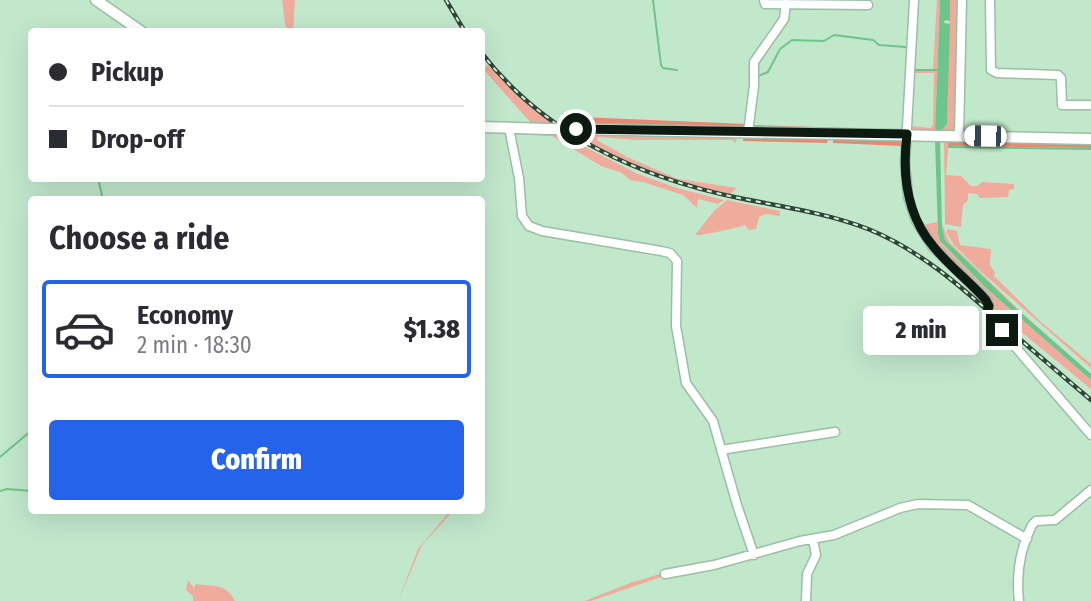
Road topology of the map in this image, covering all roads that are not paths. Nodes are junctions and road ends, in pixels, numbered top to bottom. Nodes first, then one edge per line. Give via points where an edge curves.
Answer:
1 (96, 0) edge
2 (764, 0) edge
3 (914, 0) edge
4 (962, 0) edge
5 (990, 0) edge
6 (786, 4) junction
7 (868, 5) dead end
8 (136, 28) edge
9 (1091, 105) edge
10 (485, 127) edge
11 (509, 128) junction
12 (748, 132) junction
13 (907, 134) junction
14 (959, 136) junction
15 (1091, 139) edge
16 (835, 432) dead end
17 (1091, 435) edge
18 (721, 450) junction
19 (1091, 490) edge
20 (813, 539) junction
21 (1027, 539) junction
22 (754, 555) junction
23 (665, 573) dead end
24 (806, 601) edge
25 (1019, 601) edge

1 - 8 main road
2 - 6 street via 765,4
3 - 13 street
4 - 14 street
5 - 9 street via 991,70 997,74 1058,75 1062,105
6 - 7 street
6 - 12 street via 784,19 754,62
10 - 11 main road
11 - 12 main road, bridge
11 - 18 street via 522,216 529,226 670,253 677,261 676,326 686,383 710,415
12 - 13 main road
13 - 14 main road
13 - 17 street via 905,185 919,226 932,246 986,300 987,314
14 - 15 main road
16 - 18 street
18 - 22 street
19 - 21 street via 1055,520 1034,522
20 - 21 street via 908,506 934,503 968,505
20 - 22 street
20 - 24 street via 816,555 807,574
21 - 25 street via 1019,565
22 - 23 street

